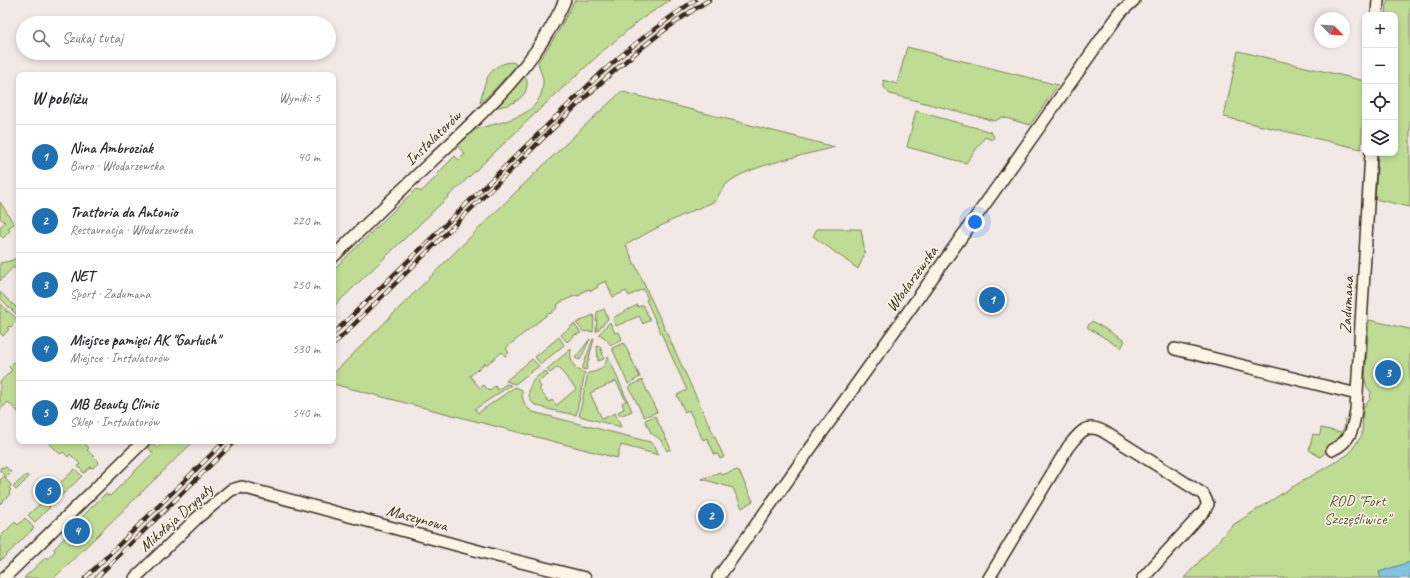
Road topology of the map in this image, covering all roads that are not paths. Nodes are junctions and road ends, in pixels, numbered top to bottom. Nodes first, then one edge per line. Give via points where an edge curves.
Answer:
1 (564, 0) edge
2 (1134, 0) edge
3 (1378, 0) edge
4 (1377, 12) edge
5 (1371, 156) edge
6 (336, 254) edge
7 (1175, 349) dead end
8 (1357, 394) junction
9 (141, 444) edge
10 (1332, 450) dead end
11 (242, 487) joint
12 (4, 578) edge
13 (135, 578) edge
14 (585, 578) edge
15 (718, 578) edge
16 (989, 578) edge
17 (1143, 578) edge

1 - 6 street, Instalatorów via 546,35 528,62 495,99
2 - 15 street, Włodarzewska via 1104,35
3 - 4 street
5 - 8 street, Zadumana
7 - 8 street
8 - 10 street, Zadumana via 1352,431 1342,445
9 - 12 street
11 - 13 street, Mikołaja Drygały via 231,490 197,518
11 - 14 street, Maszynowa
16 - 17 street via 1068,448 1077,436 1089,427 1098,428 1203,494 1208,504

